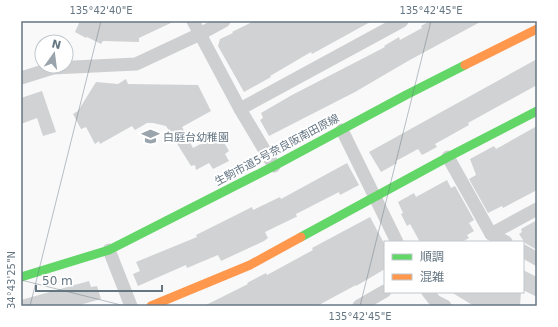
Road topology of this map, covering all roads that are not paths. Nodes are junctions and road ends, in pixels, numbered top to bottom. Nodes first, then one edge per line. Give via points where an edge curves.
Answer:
1 (193, 21) edge
2 (224, 21) edge
3 (402, 21) edge
4 (537, 29) edge
5 (200, 34) junction
6 (21, 78) edge
7 (240, 109) junction
8 (537, 111) edge
9 (342, 130) junction
10 (448, 157) junction
11 (274, 166) junction
12 (374, 198) junction
13 (537, 209) edge
14 (491, 234) junction
15 (396, 241) edge
16 (504, 241) edge
17 (109, 250) junction
18 (524, 252) edge
19 (537, 259) edge
20 (21, 277) edge
21 (384, 292) edge
22 (429, 293) edge
23 (131, 306) edge
24 (151, 306) edge
25 (359, 306) edge
26 (445, 306) edge

1 - 5 street
2 - 5 street
3 - 7 street
4 - 9 street, 生駒市道5号奈良阪南田原線
5 - 6 street via 136,64 53,68
5 - 7 street
7 - 11 street
8 - 10 street
9 - 11 street, 生駒市道5号奈良阪南田原線
9 - 12 street
10 - 12 street
10 - 14 street
11 - 17 street, 生駒市道5号奈良阪南田原線
12 - 15 street
12 - 24 street via 250,265
13 - 14 street
14 - 16 street
17 - 20 street, 生駒市道5号奈良阪南田原線
17 - 23 street
18 - 19 street
21 - 25 street
22 - 26 street via 435,301

